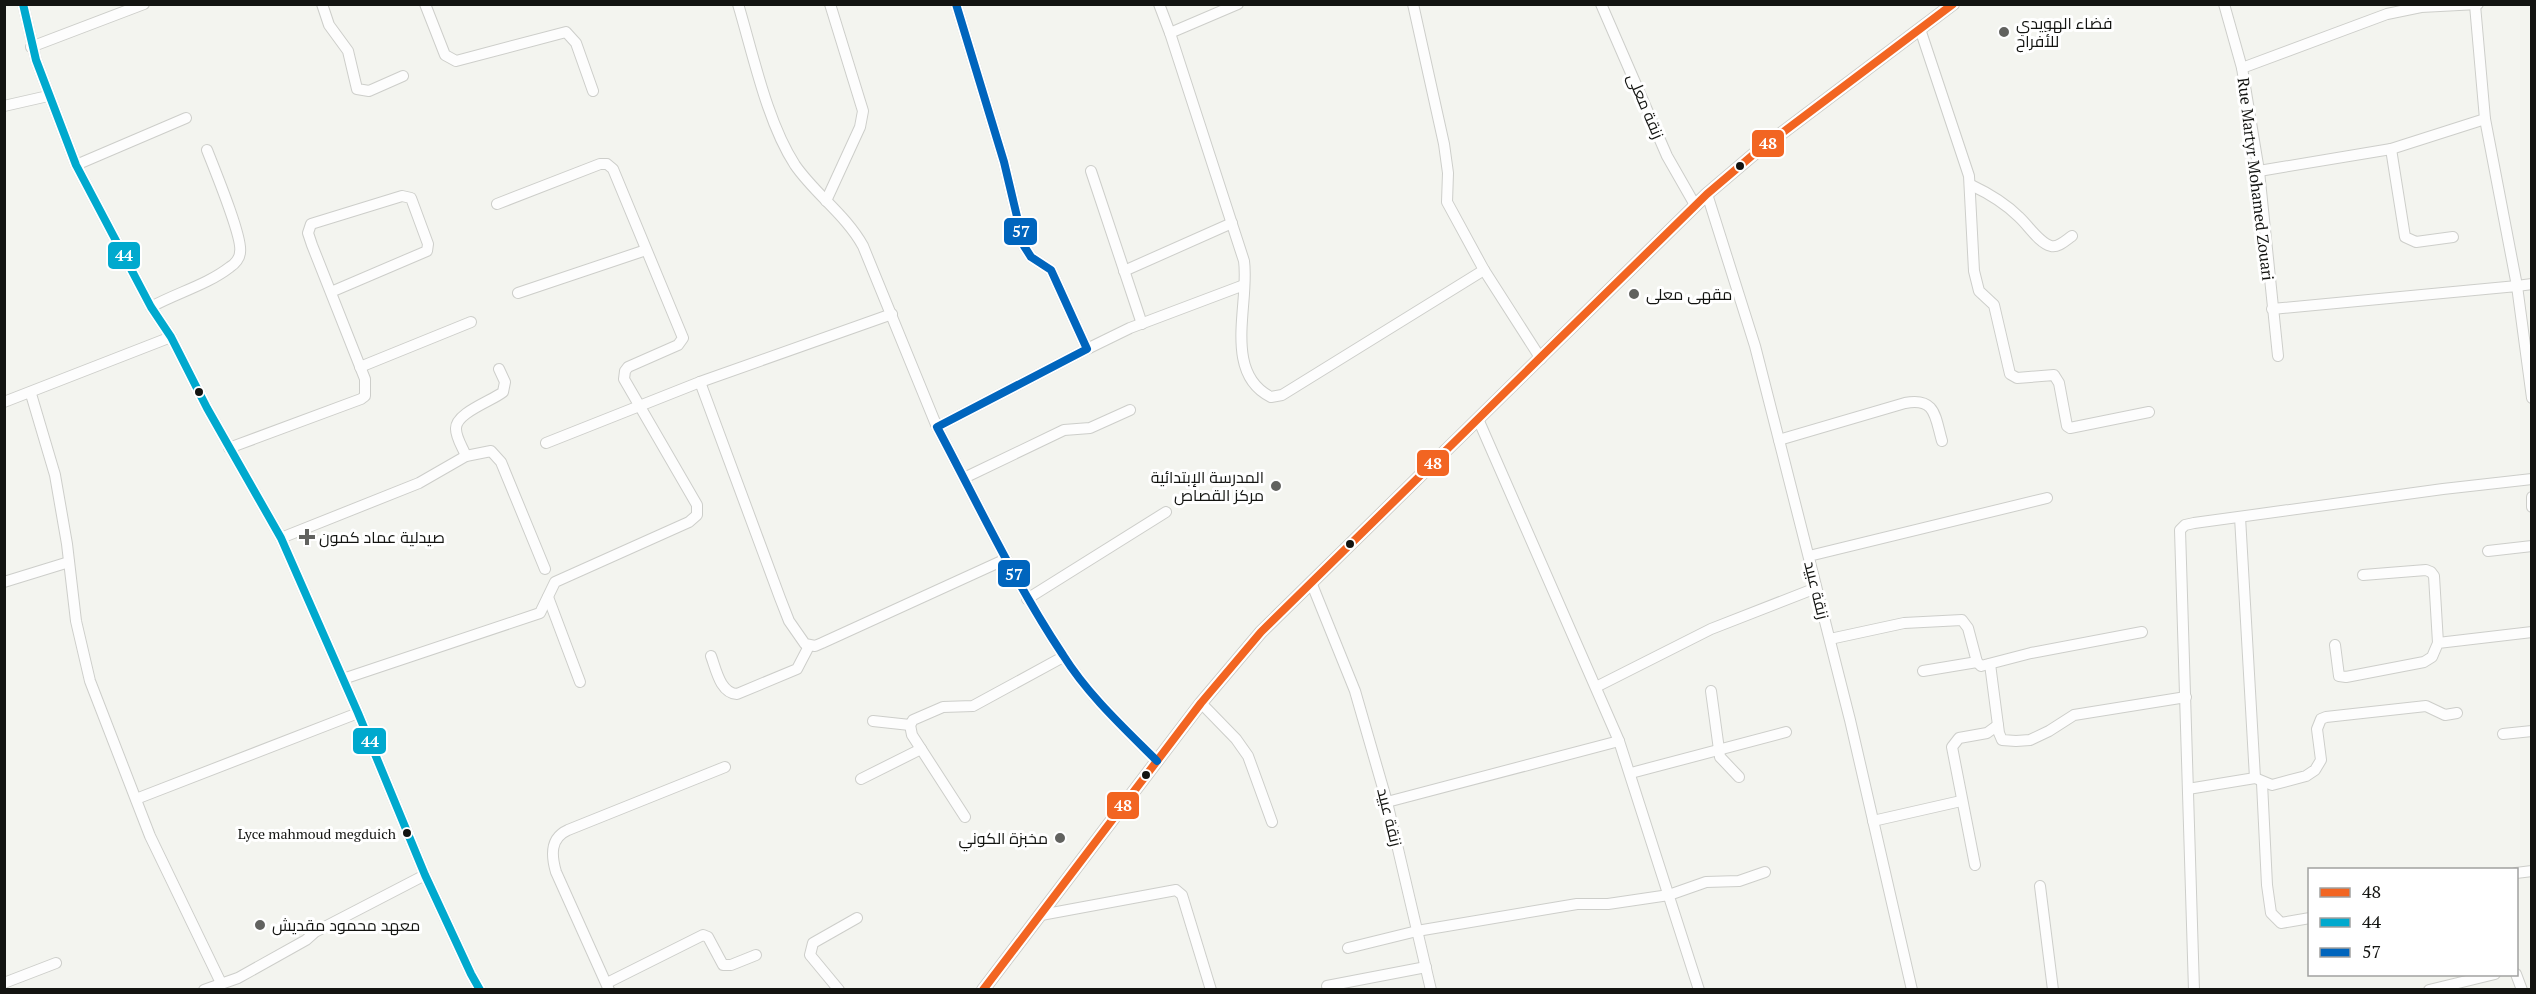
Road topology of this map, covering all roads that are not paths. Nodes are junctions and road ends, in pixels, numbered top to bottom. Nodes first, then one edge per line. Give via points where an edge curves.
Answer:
1 (23, 4) edge
2 (144, 4) edge
3 (322, 4) edge
4 (425, 4) edge
5 (738, 4) edge
6 (830, 4) edge
7 (956, 4) edge
8 (1159, 4) edge
9 (1238, 4) edge
10 (1413, 4) edge
11 (1601, 4) edge
12 (1953, 4) edge
13 (2224, 4) edge
14 (2476, 5) edge
15 (1920, 29) junction
16 (1170, 33) junction
17 (31, 47) junction
18 (2242, 68) junction
19 (403, 76) dead end
20 (593, 91) dead end
21 (48, 96) junction
22 (4, 106) edge
23 (186, 118) dead end
24 (2485, 119) junction
25 (2391, 149) junction
26 (207, 150) dead end
27 (76, 165) junction
28 (1091, 171) dead end
29 (2259, 171) junction
30 (1971, 185) junction
31 (1707, 194) junction
32 (826, 201) junction
33 (497, 204) dead end
34 (1695, 205) junction
35 (1232, 224) junction
36 (2072, 236) dead end
37 (2453, 237) dead end
38 (646, 250) junction
39 (1484, 270) junction
40 (1124, 271) junction
41 (2532, 284) edge
42 (1244, 285) junction
43 (2517, 286) junction
44 (331, 292) junction
45 (518, 293) dead end
46 (151, 307) junction
47 (2272, 309) junction
48 (892, 314) junction
49 (471, 322) dead end
50 (1142, 324) junction
51 (171, 337) junction
52 (1088, 350) junction
53 (2278, 356) dead end
54 (1541, 359) junction
55 (360, 367) junction
56 (499, 369) dead end
57 (700, 382) junction
58 (32, 393) junction
59 (2532, 398) edge
60 (4, 402) edge
61 (639, 405) junction
62 (1130, 410) dead end
63 (2149, 412) dead end
64 (1478, 419) junction
65 (937, 427) junction
66 (1779, 440) junction
67 (1942, 441) dead end
68 (546, 443) dead end
69 (229, 447) junction
70 (466, 456) junction
71 (964, 478) junction
72 (2532, 479) edge
73 (2532, 496) edge
74 (2047, 498) dead end
75 (2532, 507) edge
76 (1166, 512) dead end
77 (2240, 517) junction
78 (281, 538) junction
79 (2532, 546) edge
80 (2488, 551) dead end
81 (1809, 556) junction
82 (1006, 559) junction
83 (69, 562) junction
84 (545, 568) dead end
85 (2363, 574) dead end
86 (4, 582) edge
87 (1311, 582) junction
88 (1816, 588) junction
89 (548, 597) junction
90 (1028, 599) junction
91 (2142, 632) dead end
92 (2532, 632) edge
93 (1830, 639) junction
94 (2438, 643) junction
95 (2335, 645) dead end
96 (809, 646) junction
97 (711, 656) dead end
98 (1064, 657) junction
99 (1977, 662) junction
100 (1990, 664) junction
101 (1923, 671) dead end
102 (343, 679) junction
103 (580, 682) dead end
104 (1596, 687) junction
105 (1711, 691) dead end
106 (2186, 697) junction
107 (1202, 702) junction
108 (358, 713) junction
109 (2457, 713) dead end
110 (873, 722) dead end
111 (910, 725) junction
112 (1998, 725) junction
113 (2532, 731) edge
114 (1786, 732) dead end
115 (2503, 734) dead end
116 (1619, 741) junction
117 (921, 749) junction
118 (1718, 749) junction
119 (1157, 761) junction
120 (725, 767) dead end
121 (1631, 773) junction
122 (1739, 777) dead end
123 (861, 779) dead end
124 (2258, 780) junction
125 (2187, 789) junction
126 (136, 799) junction
127 (1961, 801) junction
128 (1387, 802) junction
129 (965, 817) dead end
130 (1873, 821) junction
131 (1272, 822) dead end
132 (1975, 865) dead end
133 (1765, 872) dead end
134 (425, 875) junction
135 (2040, 886) dead end
136 (1669, 895) junction
137 (1041, 915) junction
138 (857, 918) dead end
139 (2308, 918) edge
140 (1417, 931) junction
141 (1348, 948) dead end
142 (756, 955) dead end
143 (56, 963) dead end
144 (1426, 967) junction
145 (2491, 976) edge
146 (4, 983) edge
147 (221, 983) junction
148 (608, 986) edge
149 (1328, 986) dead end
150 (204, 990) edge
151 (480, 990) edge
152 (839, 990) edge
153 (983, 990) edge
154 (1211, 990) edge
155 (1431, 990) edge
156 (1699, 990) edge
157 (1912, 990) edge
158 (2053, 990) edge
159 (2194, 990) edge
160 (2429, 990) edge

1 - 17 street
2 - 17 street
3 - 19 street via 329,25 348,51 357,89 369,91
4 - 20 street via 445,54 456,61 566,32 576,43
5 - 32 street via 785,147 807,181
6 - 32 street via 863,111 860,127
7 - 52 street via 1004,162 1024,246 1031,257 1050,270
8 - 16 street
9 - 16 street
10 - 39 street via 1444,144 1447,202
11 - 34 street, زنقة معلى via 1667,156
12 - 15 main road
13 - 18 street, Rue Martyr Mohamed Zouari
14 - 18 street via 2421,7 2387,14
14 - 24 street
15 - 30 street
15 - 31 main road
16 - 35 street
17 - 21 street
18 - 29 street, Rue Martyr Mohamed Zouari
21 - 22 street
21 - 27 street
23 - 27 street
24 - 25 street
24 - 43 street
25 - 29 street
25 - 37 street via 2405,237 2416,242
26 - 46 street via 241,251 232,267
27 - 46 street
28 - 40 street
29 - 47 street, Rue Martyr Mohamed Zouari
30 - 36 street via 2018,216 2045,243 2057,246
30 - 63 street via 1974,271 1979,291 1994,305 2010,374 2018,378 2055,375 2070,428
31 - 34 main road
31 - 66 street, زنقة عبيد via 1755,346
32 - 48 street via 859,239
33 - 38 street via 607,164 613,169
34 - 54 main road
35 - 40 street
35 - 42 street via 1244,261
38 - 45 street
38 - 61 street via 683,338 678,345 625,371 624,379
39 - 42 street via 1282,394 1271,397 1254,383 1245,363 1241,321
39 - 54 street
40 - 50 street
41 - 43 street
42 - 50 street
43 - 47 street
43 - 59 street
44 - 44 street via 308,233 311,224 402,196 411,198 427,251
44 - 55 street
46 - 51 street
47 - 53 street, Rue Martyr Mohamed Zouari
48 - 57 street
48 - 65 street
49 - 55 street
50 - 52 street
51 - 58 street
51 - 69 street
52 - 65 street
54 - 64 main road
55 - 69 street via 366,386 361,399
56 - 70 street via 505,382 503,392 457,422 456,431
57 - 61 street
57 - 96 street via 786,613 801,641
58 - 60 street
58 - 83 street via 55,475
61 - 68 street
61 - 89 street via 697,505 698,515 560,579 552,585
62 - 71 street via 1090,428 1064,430
64 - 87 main road
64 - 104 street
65 - 71 street
66 - 67 street via 1920,401 1932,409
66 - 81 street, زنقة عبيد
69 - 78 street
70 - 78 street via 419,483
70 - 84 street via 484,451 497,455
71 - 82 street
72 - 77 street
73 - 75 street
74 - 81 street
76 - 90 street
77 - 106 street via 2186,525 2180,530
77 - 124 street
78 - 102 street
79 - 80 street
81 - 88 street, زنقة عبيد
82 - 90 street
82 - 96 street
83 - 86 street
83 - 126 street via 76,621 90,681
85 - 94 street via 2431,572
87 - 107 main road via 1261,632
87 - 128 street, زنقة عبيد via 1354,691
88 - 93 street, زنقة عبيد
88 - 104 street via 1711,629
89 - 102 street via 542,612 536,615
89 - 103 street
90 - 98 street
91 - 100 street
92 - 94 street
93 - 99 street via 1904,623 1962,620
93 - 130 street, زنقة عبيد
94 - 95 street via 2432,657 2424,662 2341,678
96 - 97 street via 797,669 737,694 723,686
98 - 111 street via 973,706 944,707 913,720
98 - 119 street via 1096,698
99 - 100 street via 1981,666
99 - 101 street
100 - 112 street
102 - 108 street
104 - 116 street
105 - 118 street
106 - 112 street via 2074,715 2030,740 2002,740
106 - 125 street
107 - 119 main road
107 - 131 street via 1248,756
108 - 126 street
108 - 134 street
109 - 124 street via 2445,716 2426,706 2321,719 2317,729 2321,760 2315,770 2272,785
110 - 111 street
111 - 117 street
112 - 127 street via 1987,733 1959,738 1952,747
113 - 115 street
114 - 118 street
116 - 121 street
116 - 128 street
117 - 123 street
117 - 129 street
118 - 121 street
118 - 122 street
119 - 137 main road
120 - 148 street via 561,833 555,841 552,859 556,872
121 - 136 street
124 - 125 street
124 - 139 street via 2271,914 2281,923
125 - 159 street
126 - 147 street
127 - 130 street
127 - 132 street
128 - 140 street, زنقة عبيد
130 - 157 street, زنقة عبيد
133 - 136 street via 1739,880 1710,881
134 - 147 street via 315,932 238,978
134 - 151 street
135 - 158 street
136 - 140 street via 1608,904 1577,904
136 - 156 street
137 - 153 main road
137 - 154 street via 1176,890 1182,895
138 - 152 street via 810,948 810,955
140 - 141 street
140 - 144 street, زنقة عبيد
142 - 148 street via 723,965 708,937 703,935
143 - 146 street
144 - 149 street
144 - 155 street, زنقة عبيد
145 - 160 street
147 - 150 street

